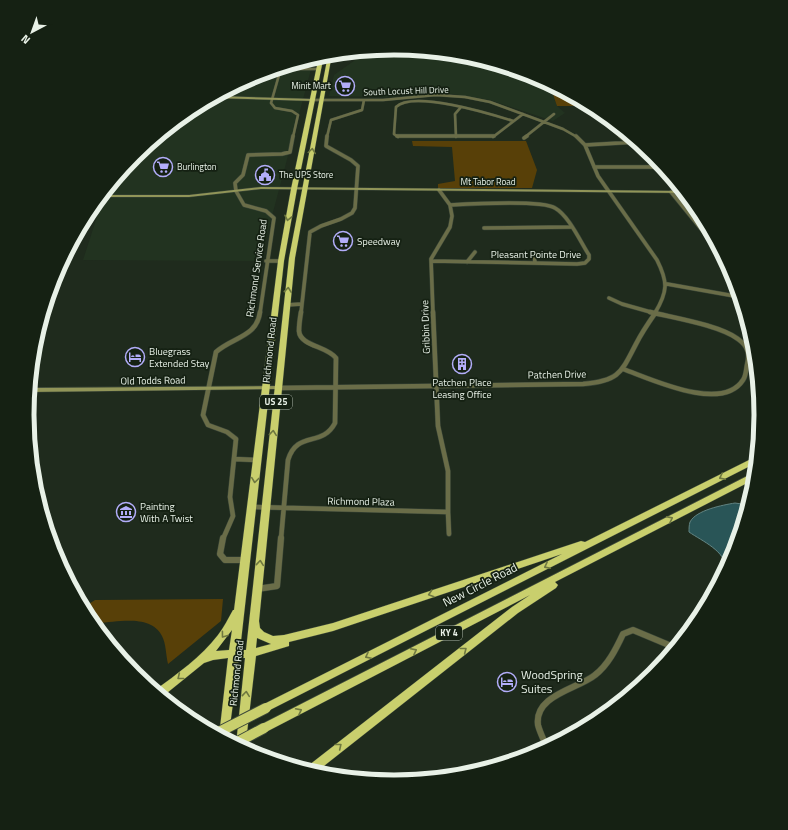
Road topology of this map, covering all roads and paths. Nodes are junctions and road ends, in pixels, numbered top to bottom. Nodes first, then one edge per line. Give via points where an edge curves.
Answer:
1 (329, 61) edge
2 (320, 63) edge
3 (296, 68) edge
4 (319, 69) junction
5 (279, 74) edge
6 (421, 96) junction
7 (225, 97) edge
8 (272, 99) junction
9 (321, 99) junction
10 (313, 100) junction
11 (364, 100) junction
12 (422, 102) junction
13 (461, 107) junction
14 (523, 114) junction
15 (554, 114) dead end
16 (513, 121) junction
17 (544, 122) junction
18 (609, 126) edge
19 (456, 137) junction
20 (524, 138) dead end
21 (627, 142) joint
22 (585, 145) junction
23 (654, 166) edge
24 (594, 167) junction
25 (294, 189) junction
26 (304, 189) junction
27 (357, 189) junction
28 (439, 190) junction
29 (236, 191) junction
30 (608, 191) junction
31 (672, 192) junction
32 (677, 192) edge
33 (108, 196) edge
34 (450, 205) junction
35 (687, 210) joint
36 (571, 227) junction
37 (484, 228) dead end
38 (704, 232) edge
39 (475, 252) dead end
40 (534, 253) dead end
41 (266, 261) junction
42 (281, 261) junction
43 (431, 261) junction
44 (467, 262) junction
45 (535, 263) junction
46 (667, 284) junction
47 (734, 296) edge
48 (609, 298) dead end
49 (302, 304) junction
50 (286, 305) junction
51 (654, 313) junction
52 (748, 353) edge
53 (749, 356) edge
54 (623, 368) junction
55 (436, 385) junction
56 (335, 386) junction
57 (266, 387) junction
58 (209, 388) junction
59 (278, 388) junction
60 (35, 390) edge
61 (234, 460) junction
62 (257, 460) junction
63 (751, 462) edge
64 (748, 479) edge
65 (251, 507) junction
66 (265, 507) junction
67 (284, 508) junction
68 (448, 512) junction
69 (632, 523) junction
70 (449, 534) dead end
71 (635, 537) junction
72 (246, 560) junction
73 (257, 589) junction
74 (240, 605) junction
75 (254, 615) junction
76 (325, 629) junction
77 (670, 646) edge
78 (250, 653) junction
79 (234, 654) junction
80 (201, 660) junction
81 (162, 691) edge
82 (221, 731) edge
83 (225, 733) edge
84 (240, 741) edge
85 (242, 741) edge
86 (545, 742) edge
87 (315, 766) edge

1 - 9 highway, Richmond Road / US 25
2 - 4 highway, Richmond Road / US 25
3 - 4 street
4 - 10 highway, Richmond Road / US 25
5 - 8 street
6 - 11 street, South Locust Hill Drive
6 - 12 street
6 - 14 street, South Locust Hill Drive via 477,99
7 - 8 street
8 - 10 street
8 - 29 street via 274,107 298,115 290,152 248,155 243,175 235,183
9 - 10 street, South Locust Hill Drive
9 - 11 street, South Locust Hill Drive
26 -> 9 highway, Richmond Road / US 25
10 - 25 highway, Richmond Road / US 25
11 - 27 street via 362,110 334,118 330,122 325,142 328,148 350,158 358,166
12 - 13 street
12 - 19 street via 396,106 394,134 398,137
13 - 16 street
13 - 19 street via 455,114
14 - 16 street
14 - 17 street, South Locust Hill Drive
15 - 17 street
16 - 19 street via 493,137
17 - 20 street
17 - 22 street via 568,131
18 - 21 street
21 - 22 street
22 - 24 street
23 - 24 street
24 - 30 street
25 - 26 street, Mt Tabor Road
25 - 29 street, Mt Tabor Road via 261,188
25 -> 42 highway, Richmond Road / US 25
26 - 27 street, Mt Tabor Road
50 -> 26 highway, Richmond Road / US 25 via 294,238
27 - 28 street, Mt Tabor Road
27 - 49 street via 354,211 310,232
28 - 30 street, Mt Tabor Road
28 - 34 street
29 - 33 street, Mt Tabor Road via 189,196
29 - 41 street, Richmond Service Road via 244,205 266,211 274,218
30 - 31 street, Mt Tabor Road
30 - 46 street via 657,260
31 - 32 street, Mt Tabor Road
31 - 35 street
34 - 36 street, Pleasant Pointe Drive via 549,205 561,211
34 - 43 street, Gribbin Drive via 450,227
35 - 38 street
36 - 37 street
36 - 45 street, Pleasant Pointe Drive via 589,256 587,262
39 - 44 street
40 - 45 street
41 - 42 street
41 - 58 street, Richmond Service Road via 258,323 216,352
42 - 57 highway, Richmond Road / US 25
43 - 44 street, Pleasant Pointe Drive
43 - 55 street, Gribbin Drive
44 - 45 street, Pleasant Pointe Drive
46 - 47 street
46 - 51 street, Patchen Drive
48 - 51 street
49 - 50 street
49 - 56 street via 300,336 335,356
50 - 59 highway, Richmond Road / US 25
51 - 52 street via 723,332 740,340
51 - 54 street, Patchen Drive
53 - 54 street via 743,379 737,386 725,392 700,394 679,390
54 - 55 street, Patchen Drive via 607,379 589,383
55 - 56 street, Patchen Drive
55 - 68 street, Gribbin Drive via 439,435 448,471
56 - 59 street, Patchen Drive
56 - 67 street via 335,423 331,432 297,444 290,451
57 - 58 street, Old Todds Road
57 - 59 street, Old Todds Road
57 - 62 highway, Richmond Road / US 25
58 - 60 street, Old Todds Road
58 - 61 street, Richmond Service Road via 204,420 210,426 228,432 234,437
66 -> 59 highway, Richmond Road / US 25
61 - 62 street
61 - 72 street, Richmond Service Road via 230,497 233,516 222,541 220,554 226,560
62 -> 65 highway, Richmond Road / US 25
63 -> 69 highway, New Circle Road / KY 4
71 -> 64 highway, KY 4
65 - 66 street, Richmond Plaza
65 - 72 highway, Richmond Road / US 25
66 - 67 street, Richmond Plaza
73 -> 66 highway, Richmond Road / US 25
67 - 68 street, Richmond Plaza
67 - 73 street via 277,586
68 - 70 street
69 -> 76 highway via 574,546
69 -> 82 highway, New Circle Road / KY 4, bridge
84 -> 71 highway, KY 4, bridge
87 -> 71 highway via 515,610 553,584
72 - 74 highway, Richmond Road / US 25
73 - 75 highway, Richmond Road / US 25
74 - 79 highway, Richmond Road / US 25
74 -> 80 highway via 228,630
75 - 76 highway via 257,632 272,640
75 - 78 highway, Richmond Road / US 25
76 - 78 highway
77 - 86 street via 633,630 623,634 610,658 596,674 543,704 538,720
78 - 79 highway
85 -> 78 highway, Richmond Road / US 25
79 - 80 highway via 219,653
79 - 83 highway, Richmond Road / US 25
80 -> 81 highway

